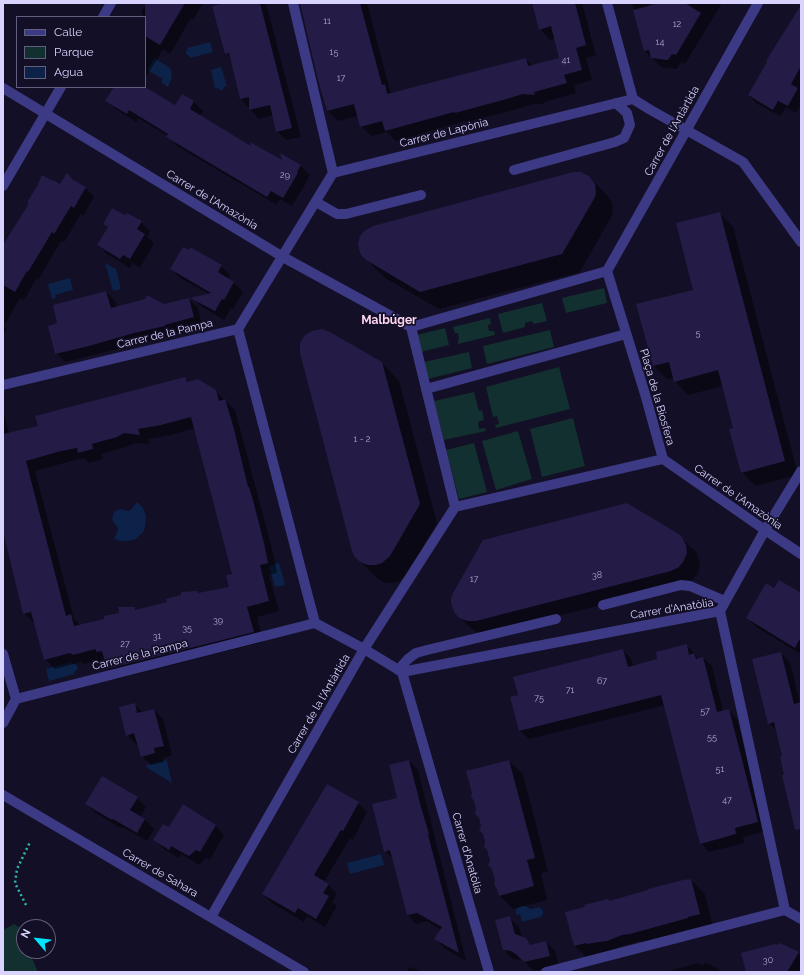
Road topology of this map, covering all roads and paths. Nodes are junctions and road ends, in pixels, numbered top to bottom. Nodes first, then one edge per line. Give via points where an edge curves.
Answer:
1 (111, 3) edge
2 (293, 3) edge
3 (607, 3) edge
4 (758, 3) edge
5 (103, 16) edge
6 (3, 88) edge
7 (60, 88) edge
8 (633, 99) junction
9 (616, 103) junction
10 (45, 114) junction
11 (686, 130) junction
12 (514, 170) dead end
13 (334, 173) junction
14 (3, 186) edge
15 (421, 195) dead end
16 (316, 202) junction
17 (801, 242) edge
18 (283, 257) junction
19 (607, 271) junction
20 (411, 327) junction
21 (238, 329) junction
22 (626, 334) junction
23 (3, 385) edge
24 (426, 389) junction
25 (663, 458) junction
26 (801, 471) edge
27 (455, 507) junction
28 (765, 530) junction
29 (801, 554) edge
30 (725, 601) junction
31 (603, 605) dead end
32 (720, 611) junction
33 (556, 619) dead end
34 (315, 623) junction
35 (364, 649) junction
36 (3, 654) edge
37 (400, 671) junction
38 (16, 699) junction
39 (3, 723) edge
40 (3, 795) edge
41 (30, 842) dead end
42 (26, 905) dead end
43 (785, 910) junction
44 (211, 917) junction
45 (801, 919) edge
46 (304, 972) edge
47 (489, 972) edge
48 (546, 972) edge

1 - 5 street
2 - 13 street
3 - 8 street
4 - 11 street, Carrer de l'Antàrtida
6 - 10 street, Carrer de l'Amazònia
7 - 10 street
8 - 9 street, Carrer de Lapònia
8 - 11 street
9 - 12 street via 627,113 630,125 624,138
9 - 13 street, Carrer de Lapònia
10 - 14 street
10 - 18 street, Carrer de l'Amazònia
11 - 17 street via 743,162
11 - 19 street, Carrer de l'Antàrtida
13 - 16 street
15 - 16 street via 346,214 337,214
16 - 18 street
18 - 20 street, Carrer de l'Amazònia
18 - 21 street
19 - 20 street
19 - 22 street, Plaça de la Biosfera
20 - 24 street
21 - 23 street, Carrer de la Pampa
21 - 34 street
22 - 24 street
22 - 25 street, Plaça de la Biosfera
24 - 27 street
25 - 27 street, Plaça de la Biosfera
25 - 28 street, Carrer de l'Amazònia
26 - 28 street
27 - 35 street, Carrer de la l'Antàrtida
28 - 29 street, Carrer de l'Amazònia
28 - 30 street
30 - 31 street via 690,586 681,585
30 - 32 street
32 - 37 street, Carrer d'Anatòlia
32 - 43 street, Carrer d'Anatòlia
33 - 37 street via 416,653
34 - 35 street
34 - 38 street, Carrer de la Pampa
35 - 37 street
35 - 44 street, Carrer de la l'Antàrtida
36 - 38 street
37 - 47 street, Carrer d'Anatòlia
38 - 39 street
40 - 44 street, Carrer de Sahara
41 - 42 path via 17,869 15,882
43 - 45 street
43 - 48 street
44 - 46 street, Carrer de Sahara

